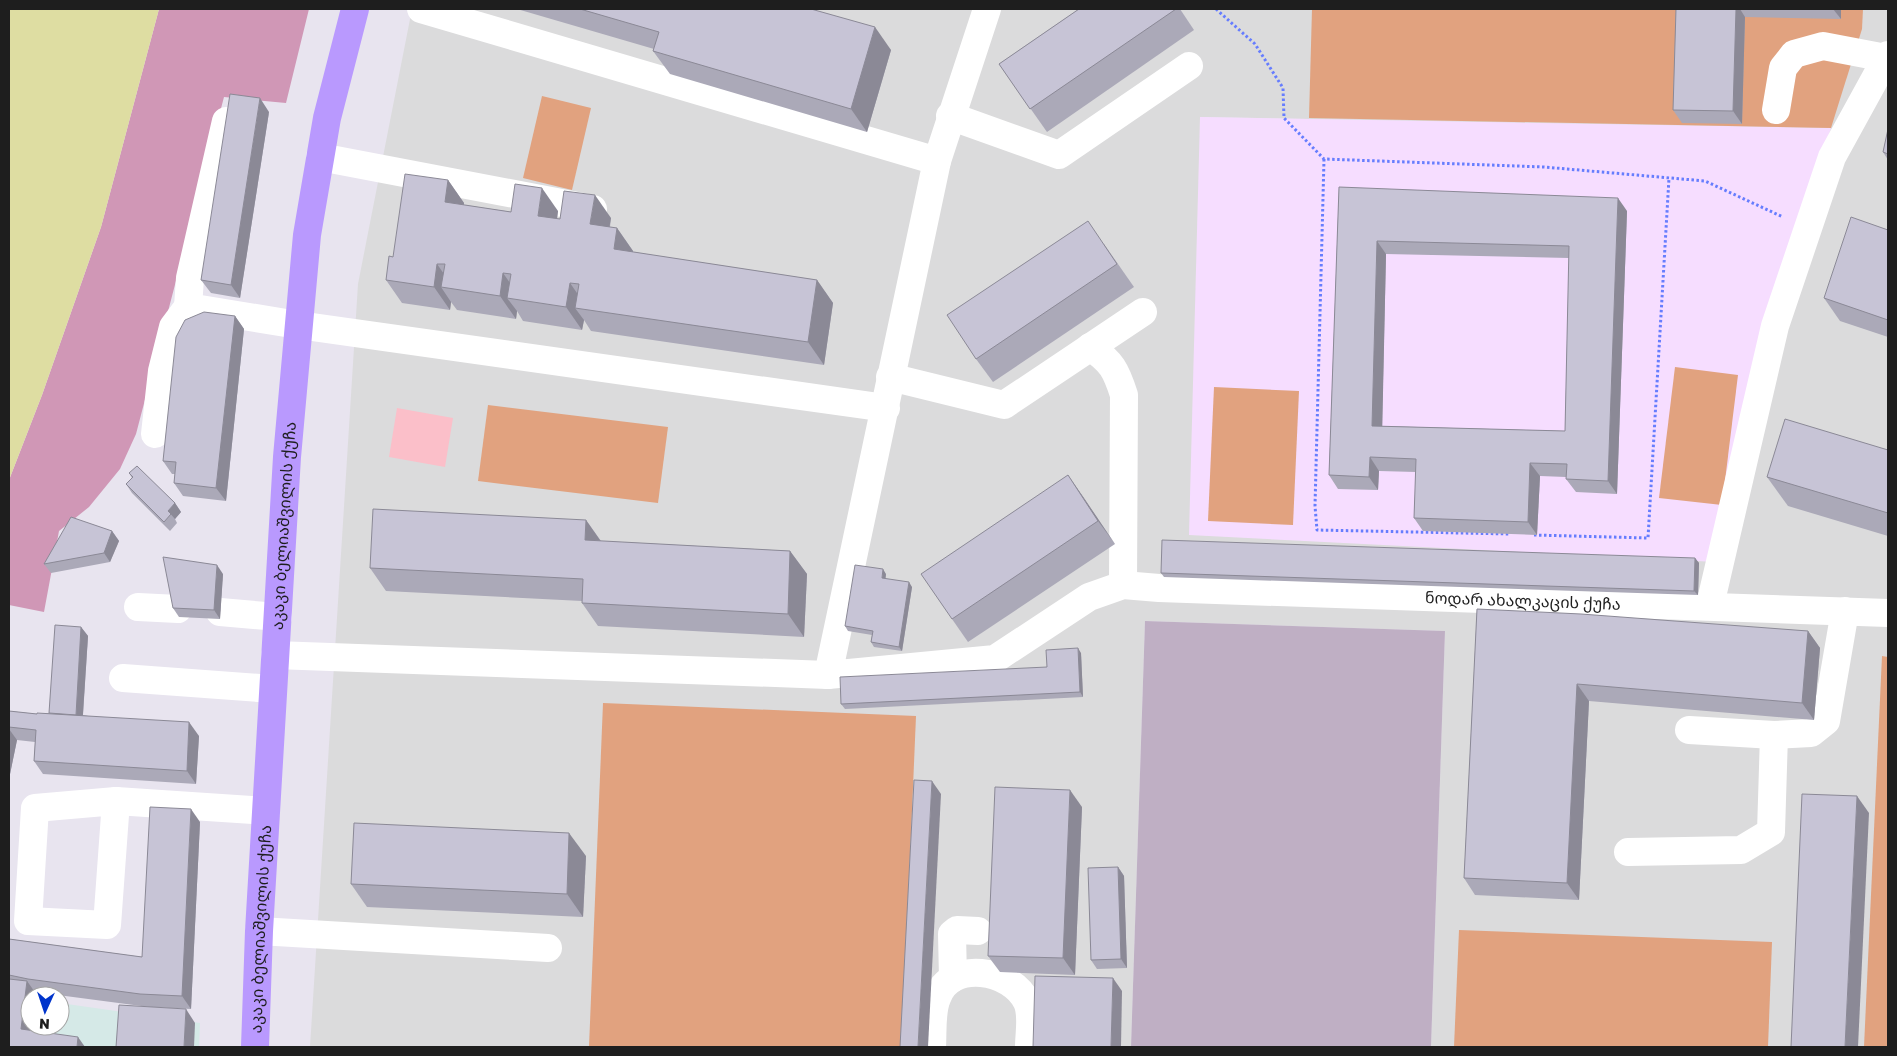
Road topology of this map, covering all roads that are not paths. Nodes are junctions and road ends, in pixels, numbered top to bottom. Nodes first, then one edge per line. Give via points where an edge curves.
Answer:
1 (355, 9) edge
2 (421, 9) edge
3 (988, 9) edge
4 (1887, 56) edge
5 (1188, 66) dead end
6 (1776, 110) dead end
7 (950, 116) junction
8 (226, 121) edge
9 (320, 158) junction
10 (937, 161) junction
11 (593, 209) edge
12 (188, 307) junction
13 (1143, 312) dead end
14 (298, 325) junction
15 (1090, 348) junction
16 (890, 377) junction
17 (886, 408) junction
18 (155, 434) dead end
19 (1123, 585) junction
20 (1710, 605) junction
21 (138, 607) dead end
22 (178, 609) edge
23 (1845, 611) junction
24 (220, 612) dead end
25 (1888, 613) edge
26 (278, 617) junction
27 (275, 655) junction
28 (828, 675) junction
29 (123, 678) dead end
30 (273, 689) junction
31 (1689, 730) dead end
32 (1774, 735) junction
33 (116, 802) junction
34 (266, 811) junction
35 (1628, 852) dead end
36 (259, 931) junction
37 (978, 931) dead end
38 (548, 948) dead end
39 (953, 978) junction
40 (254, 1047) edge
41 (932, 1047) edge
42 (1029, 1047) edge

1 - 9 main road, აკაკი ბელიაშვილის ქუჩა
2 - 10 lane
3 - 7 lane
4 - 6 lane via 1824,46 1794,54 1783,68
4 - 20 lane via 1832,157 1775,326
5 - 7 lane via 1059,155
7 - 10 lane
8 - 12 lane via 190,278
9 - 11 lane
9 - 14 main road, აკაკი ბელიაშვილის ქუჩა via 306,235
10 - 16 lane
12 - 14 lane
12 - 18 lane via 173,327 164,362
13 - 15 lane
14 - 17 lane
14 - 26 main road, აკაკი ბელიაშვილის ქუჩა
15 - 16 lane via 1004,405
15 - 19 lane via 1107,359 1116,371 1124,395
16 - 17 lane
17 - 28 lane
19 - 20 lane, ნოდარ ახალკაცის ქუჩა
19 - 28 lane via 1089,597 995,659
20 - 23 lane, ნოდარ ახალკაცის ქუჩა
21 - 22 lane
23 - 25 lane, ნოდარ ახალკაცის ქუჩა
23 - 32 lane via 1826,721 1811,733
24 - 26 lane
26 - 27 main road, აკაკი ბელიაშვილის ქუჩა
27 - 28 lane
27 - 30 main road, აკაკი ბელიაშვილის ქუჩა
29 - 30 lane
30 - 34 main road, აკაკი ბელიაშვილის ქუჩა
31 - 32 lane
32 - 35 lane via 1771,832 1740,850
33 - 33 lane via 107,925 28,920 35,808
33 - 34 lane
34 - 36 main road, აკაკი ბელიაშვილის ქუჩა
36 - 38 lane
36 - 40 main road, აკაკი ბელიაშვილის ქუჩა
37 - 39 lane via 956,930 952,934
39 - 41 lane via 936,998
39 - 42 lane via 980,972 999,976 1015,985 1027,1001

